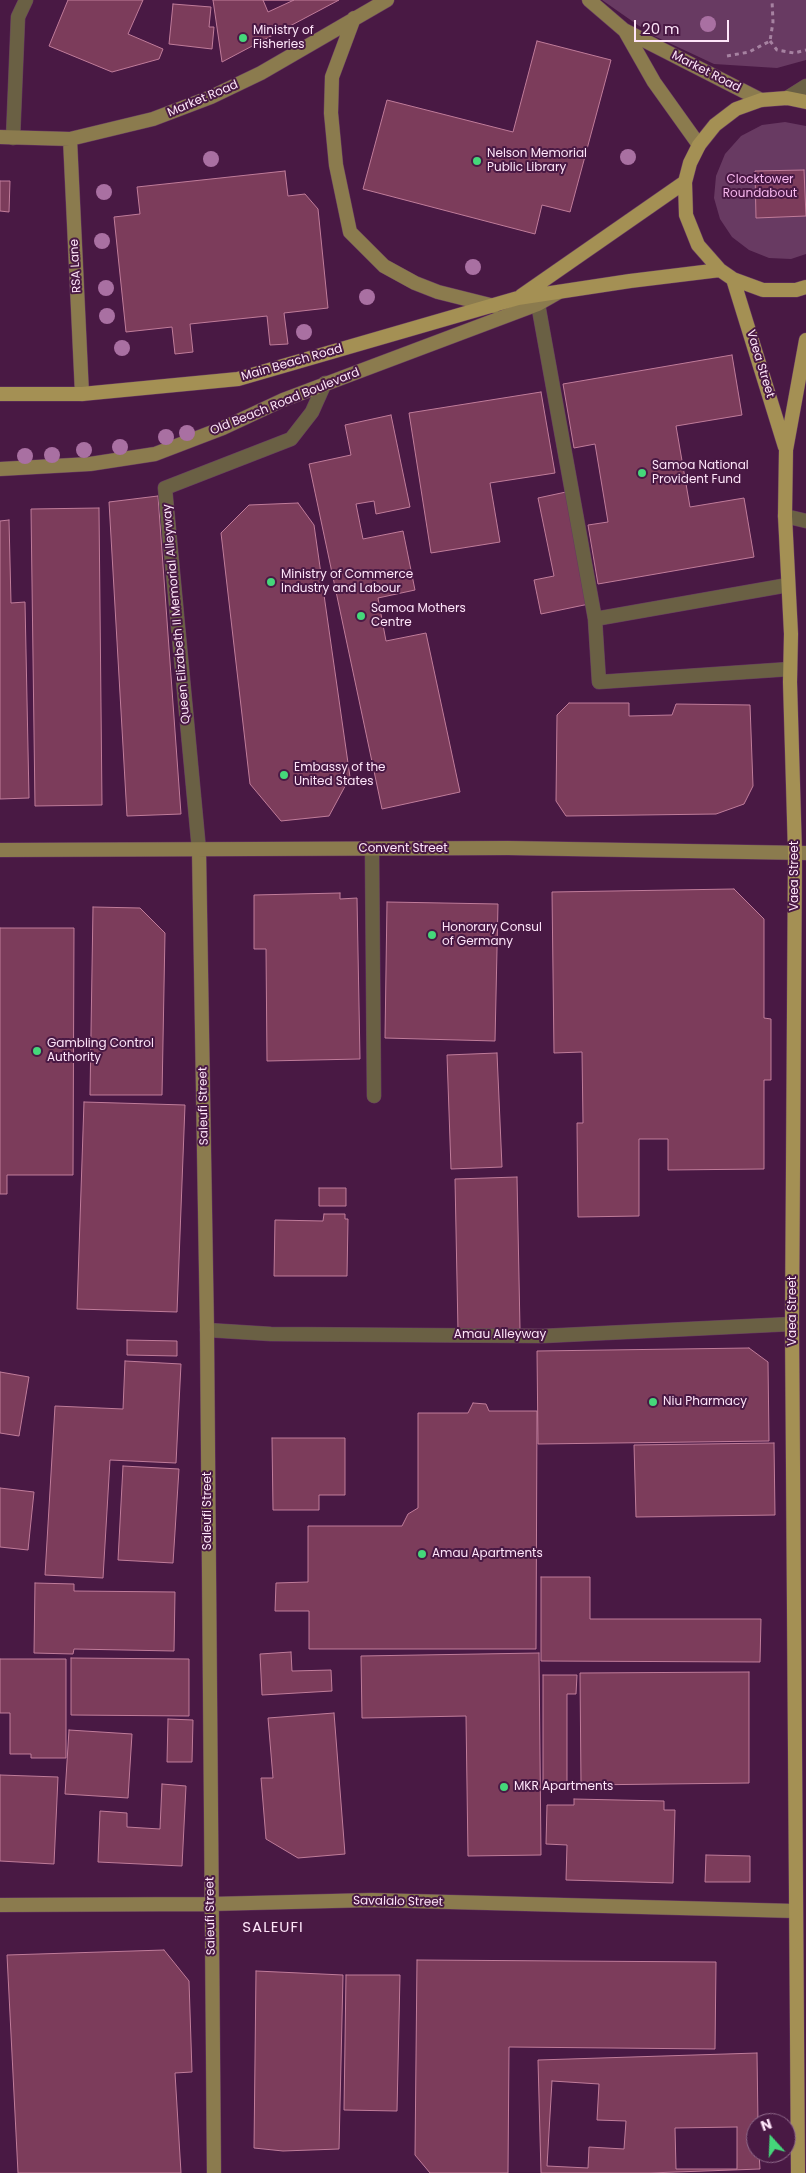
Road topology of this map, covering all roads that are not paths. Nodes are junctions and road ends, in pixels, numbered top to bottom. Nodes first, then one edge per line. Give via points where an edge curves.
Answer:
1 (26, 0) edge
2 (387, 0) edge
3 (589, 0) edge
4 (354, 18) junction
5 (624, 30) junction
6 (806, 86) edge
7 (787, 98) junction
8 (761, 100) junction
9 (806, 102) edge
10 (7, 138) edge
11 (70, 139) junction
12 (698, 144) junction
13 (685, 182) junction
14 (720, 270) junction
15 (733, 279) junction
16 (806, 287) edge
17 (560, 292) junction
18 (518, 298) junction
19 (538, 304) junction
20 (494, 306) junction
21 (806, 340) edge
22 (325, 384) junction
23 (0, 394) edge
24 (82, 394) junction
25 (786, 450) junction
26 (0, 469) edge
27 (785, 516) junction
28 (806, 521) edge
29 (788, 585) junction
30 (595, 619) junction
31 (790, 669) junction
32 (372, 849) junction
33 (0, 850) edge
34 (199, 850) junction
35 (801, 853) edge
36 (374, 1096) dead end
37 (792, 1324) junction
38 (207, 1330) junction
39 (211, 1904) junction
40 (0, 1905) edge
41 (795, 1911) junction
42 (214, 2173) edge
43 (798, 2173) edge

1 - 10 street via 18,17
2 - 4 main road, Market Road
3 - 5 main road, Market Road
4 - 11 main road, Market Road via 261,73 211,97 153,119
4 - 20 main road via 332,76 331,113 336,165 350,232 384,266 415,283
5 - 8 main road, Market Road
5 - 12 main road, Market Road via 654,82
6 - 7 street
7 - 8 main road
7 - 9 main road
8 - 12 main road via 736,109 715,124
10 - 11 main road, Market Road
11 - 24 main road, RSA Lane
12 - 13 main road
13 - 14 main road via 686,215 698,245
13 - 18 main road, Main Beach Road
14 - 15 main road
14 - 17 main road, Main Beach Road
15 - 16 main road via 763,290
15 - 25 main road, Vaea Street
17 - 18 main road, Main Beach Road
17 - 19 main road, Old Beach Road Boulevard
18 - 20 main road, Main Beach Road
19 - 22 main road, Old Beach Road Boulevard
19 - 30 street
20 - 24 main road, Main Beach Road via 238,379
21 - 25 main road, Vaea Street
22 - 26 main road, Old Beach Road Boulevard via 155,454 90,464
22 - 34 street, Queen Elizabeth II Memorial Alleyway via 312,412 291,439 165,488
23 - 24 main road, Main Beach Road
25 - 27 main road, Vaea Street
27 - 28 street
27 - 29 main road, Vaea Street
29 - 30 street
29 - 31 main road, Vaea Street
30 - 31 street via 599,682
31 - 35 main road, Vaea Street
32 - 34 main road, Convent Street
32 - 35 main road, Convent Street
32 - 36 street
33 - 34 main road, Convent Street
34 - 38 main road, Saleufi Street
35 - 37 main road, Vaea Street
37 - 38 street, Amau Alleyway via 543,1336 271,1334
37 - 41 main road, Vaea Street
38 - 39 main road, Saleufi Street
39 - 40 main road, Savalalo Street
39 - 41 main road, Savalalo Street via 372,1900
39 - 42 main road, Saleufi Street
41 - 43 main road, Vaea Street

